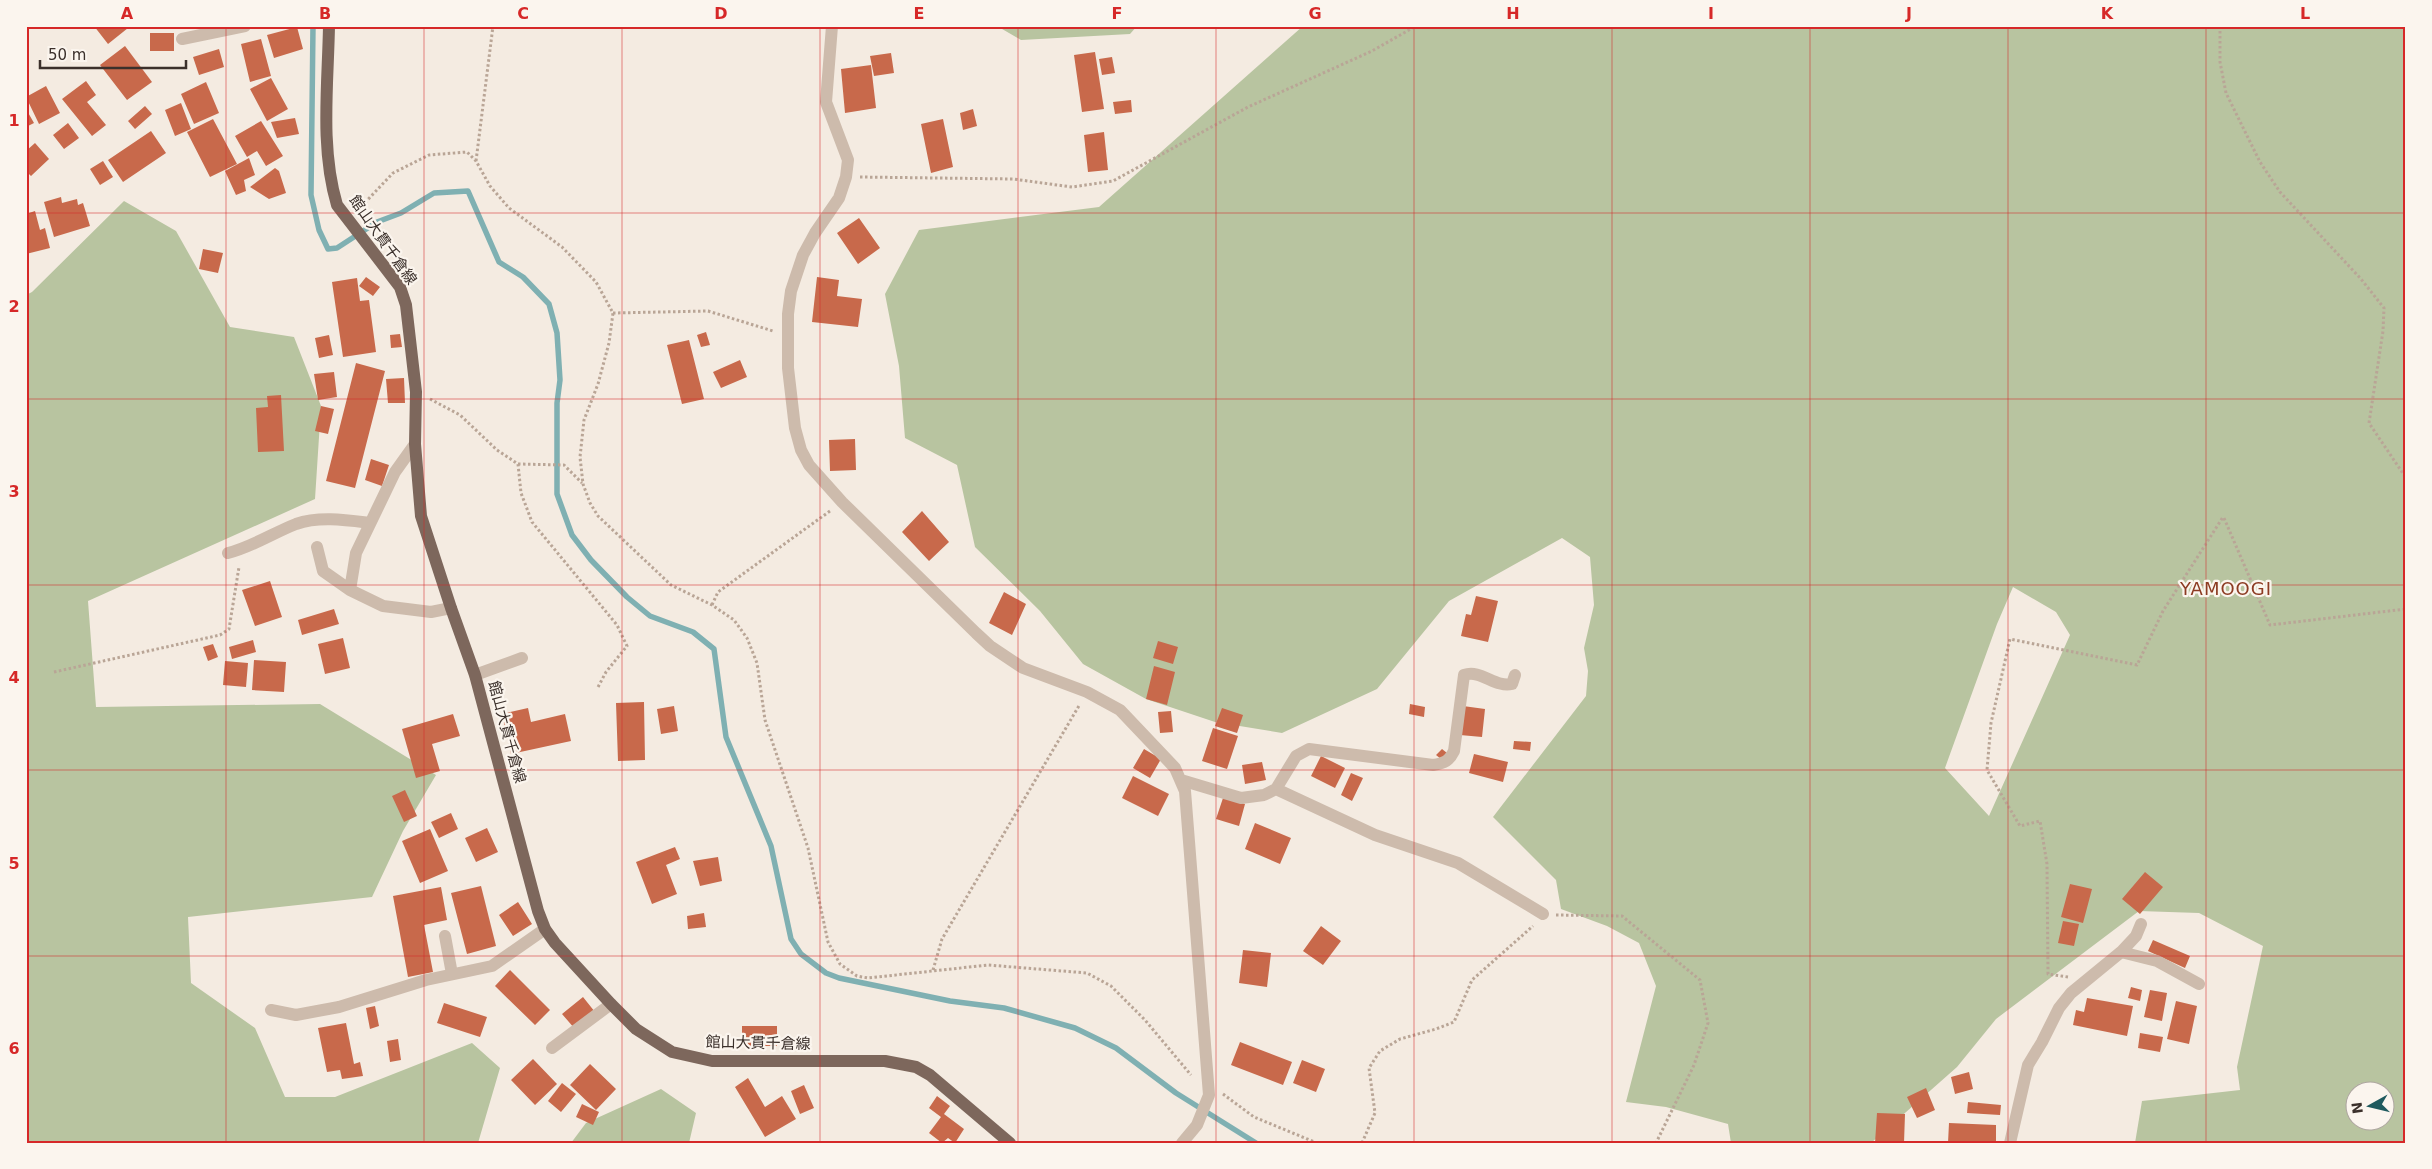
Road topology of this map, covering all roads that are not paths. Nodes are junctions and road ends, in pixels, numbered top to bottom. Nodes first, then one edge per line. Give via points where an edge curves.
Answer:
1 (245, 26) edge
2 (329, 26) edge
3 (832, 26) edge
4 (182, 39) dead end
5 (416, 444) junction
6 (370, 523) junction
7 (317, 547) dead end
8 (228, 553) dead end
9 (350, 590) junction
10 (451, 608) junction
11 (522, 658) dead end
12 (475, 675) junction
13 (1515, 675) dead end
14 (1182, 780) junction
15 (1276, 789) junction
16 (1543, 914) road end
17 (2141, 924) dead end
18 (545, 929) junction
19 (446, 936) dead end
20 (2122, 952) junction
21 (452, 974) junction
22 (2199, 984) dead end
23 (611, 1004) junction
24 (271, 1010) dead end
25 (552, 1048) dead end
26 (1010, 1143) edge
27 (1182, 1143) edge
28 (2010, 1143) edge

1 - 4 street
2 - 5 main road, 館山大貫千倉線 via 327,117 329,161 337,205 400,287 406,305 416,392
3 - 14 street via 826,102 848,160 839,198 803,256 791,291 788,368 801,450 809,465 842,502 990,646 1023,668 1087,692 1120,710 1172,764
5 - 6 street via 395,472
5 - 10 main road, 館山大貫千倉線 via 421,516
6 - 8 street via 333,519 298,523
6 - 9 street via 356,553
7 - 9 street via 323,570
9 - 10 street via 383,606 431,612
10 - 12 main road, 館山大貫千倉線
11 - 12 street
12 - 18 main road, 館山大貫千倉線
13 - 15 street via 1512,684 1505,685 1472,672 1464,675 1454,750 1443,764 1309,749 1296,756
14 - 15 street via 1240,798 1264,795
14 - 27 street via 1209,1095 1196,1125
15 - 16 street via 1375,835 1458,863
17 - 20 street via 2136,936
18 - 21 street via 492,966
18 - 23 main road, 館山大貫千倉線
19 - 21 street
20 - 22 street via 2157,961
20 - 28 street via 2071,993 2059,1008 2028,1065
21 - 24 street via 339,1007 296,1015
23 - 25 street
23 - 26 main road, 館山大貫千倉線 via 642,1033 672,1052 691,1057 712,1061 885,1061 916,1067

